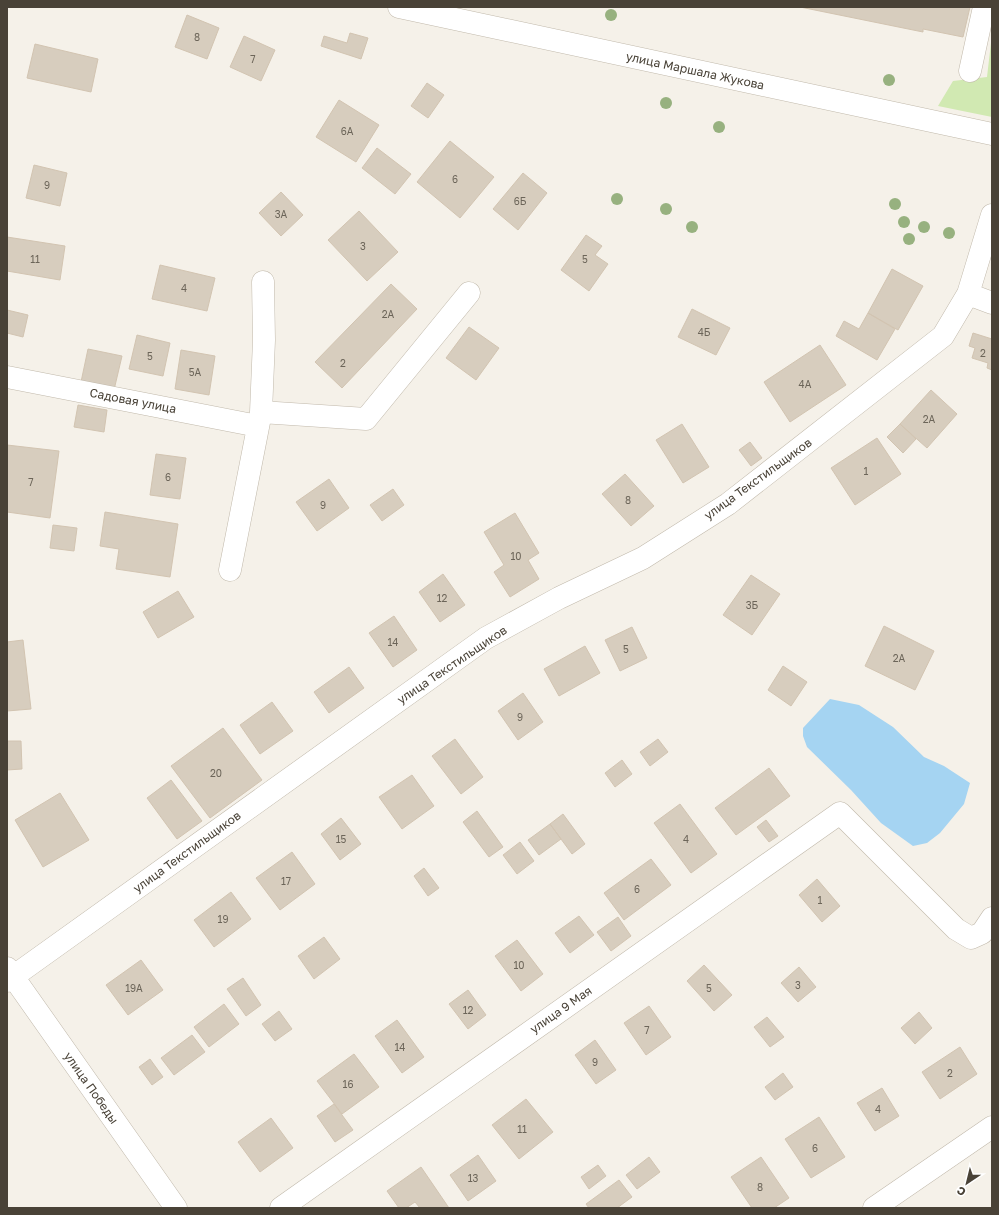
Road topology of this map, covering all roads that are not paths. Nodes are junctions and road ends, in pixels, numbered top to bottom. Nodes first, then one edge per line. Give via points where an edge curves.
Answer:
1 (399, 7) edge
2 (984, 7) edge
3 (970, 71) dead end
4 (992, 134) edge
5 (992, 215) edge
6 (263, 282) dead end
7 (469, 293) dead end
8 (968, 294) junction
9 (992, 303) edge
10 (7, 377) edge
11 (259, 419) junction
12 (230, 570) dead end
13 (992, 918) edge
14 (9, 975) edge
15 (992, 1127) edge
16 (176, 1208) edge
17 (281, 1208) edge
18 (874, 1208) edge

1 - 4 street, улица Маршала Жукова
2 - 3 street
5 - 8 street, улица Текстильщиков
6 - 11 street via 264,340
7 - 11 street, Садовая улица via 366,419
8 - 9 street
8 - 14 street, улица Текстильщиков via 943,336 728,504 643,558 559,598 486,638
10 - 11 street, Садовая улица
11 - 12 street
13 - 17 street, улица 9 Мая via 982,933 971,938 956,929 840,813
14 - 16 street, улица Победы
15 - 18 street

